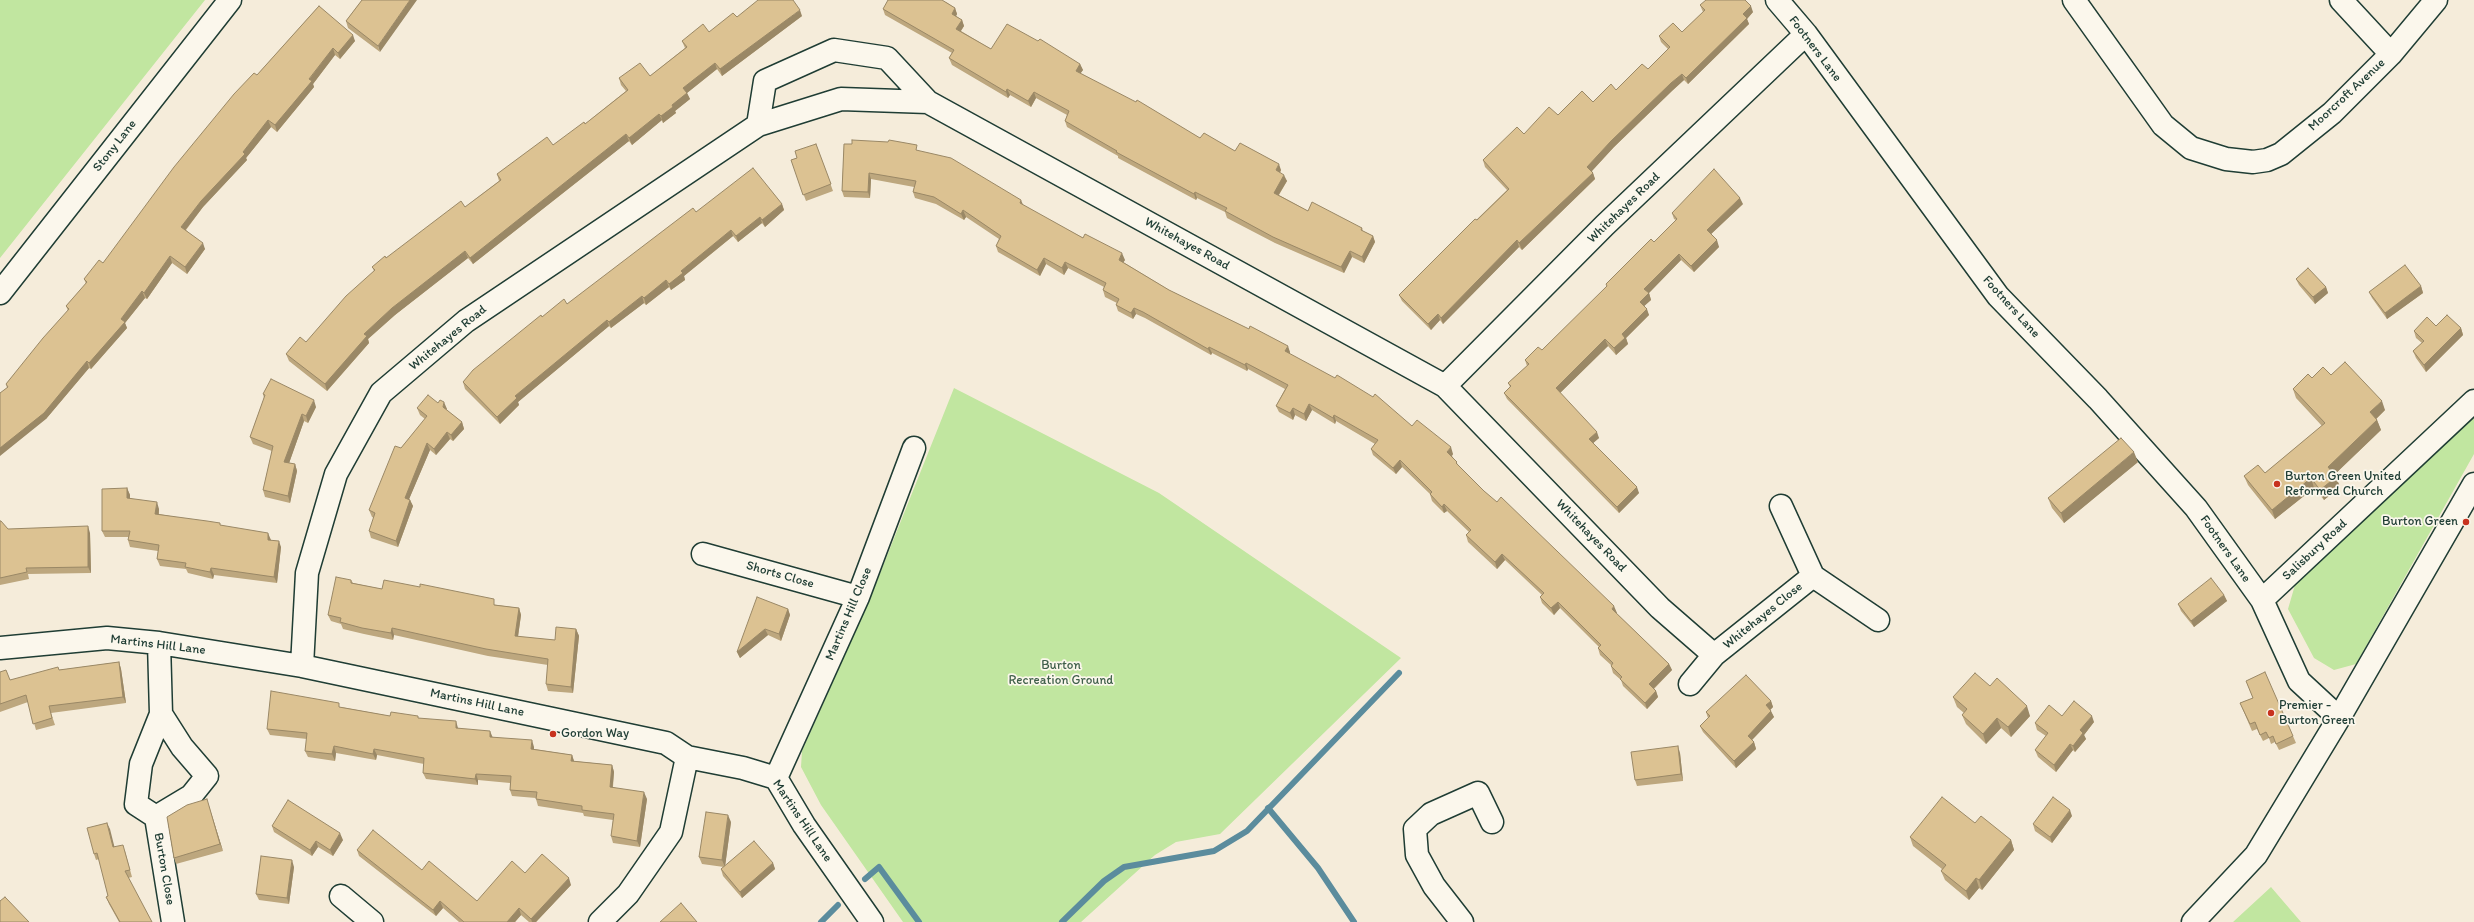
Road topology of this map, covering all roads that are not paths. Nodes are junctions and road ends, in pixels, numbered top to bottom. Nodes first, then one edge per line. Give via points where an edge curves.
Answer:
1 (230, 0) edge
2 (1777, 0) edge
3 (2074, 0) edge
4 (2341, 0) edge
5 (2436, 0) edge
6 (1806, 34) junction
7 (2391, 54) junction
8 (928, 102) junction
9 (758, 125) junction
10 (0, 293) edge
11 (1445, 386) junction
12 (2474, 401) edge
13 (914, 448) dead end
14 (2474, 484) edge
15 (1781, 506) dead end
16 (703, 554) dead end
17 (1813, 576) junction
18 (858, 597) junction
19 (2262, 600) junction
20 (1878, 620) dead end
21 (159, 643) junction
22 (0, 648) edge
23 (1714, 655) junction
24 (302, 666) junction
25 (1690, 684) dead end
26 (161, 714) junction
27 (2339, 718) junction
28 (687, 757) junction
29 (776, 778) junction
30 (156, 817) junction
31 (1492, 822) dead end
32 (341, 896) dead end
33 (173, 922) edge
34 (372, 922) edge
35 (600, 922) edge
36 (872, 922) edge
37 (1462, 922) edge
38 (2193, 922) edge

1 - 10 street, Stony Lane
2 - 6 street, Footners Lane
3 - 7 street, Moorcroft Avenue via 2164,124 2192,148 2226,159 2253,162 2281,154 2332,113
4 - 7 street
5 - 7 street, Moorcroft Avenue
6 - 11 street, Whitehayes Road via 1605,225
6 - 19 street, Footners Lane via 1998,296 2098,399 2196,508
8 - 9 street, Whitehayes Road via 841,99
8 - 9 street, Whitehayes Road via 887,58 834,50 765,81
8 - 11 street, Whitehayes Road
9 - 24 street, Whitehayes Road via 466,321 381,393 336,474 309,565
11 - 23 street, Whitehayes Road via 1660,608
12 - 19 street, Salisbury Road
13 - 18 street, Martins Hill Close
14 - 27 street
15 - 17 street, Whitehayes Close
16 - 18 street, Shorts Close
17 - 20 street, Whitehayes Close
17 - 23 street, Whitehayes Close
18 - 29 street, Martins Hill Close
19 - 27 street via 2299,681
21 - 22 street, Martins Hill Lane via 107,638
21 - 24 street, Martins Hill Lane
21 - 26 street, Burton Close
23 - 25 street
24 - 28 street, Martins Hill Lane via 666,743
26 - 30 street, Burton Close via 141,764 136,804
26 - 30 street, Burton Close via 182,747 207,776 191,796
27 - 38 street via 2256,855
28 - 29 street, Martins Hill Lane via 743,768
28 - 35 street via 671,832 628,894
29 - 36 street, Martins Hill Lane via 804,825
30 - 33 street, Burton Close
31 - 37 street via 1478,792 1431,814 1415,829 1417,855 1434,886
32 - 34 street

